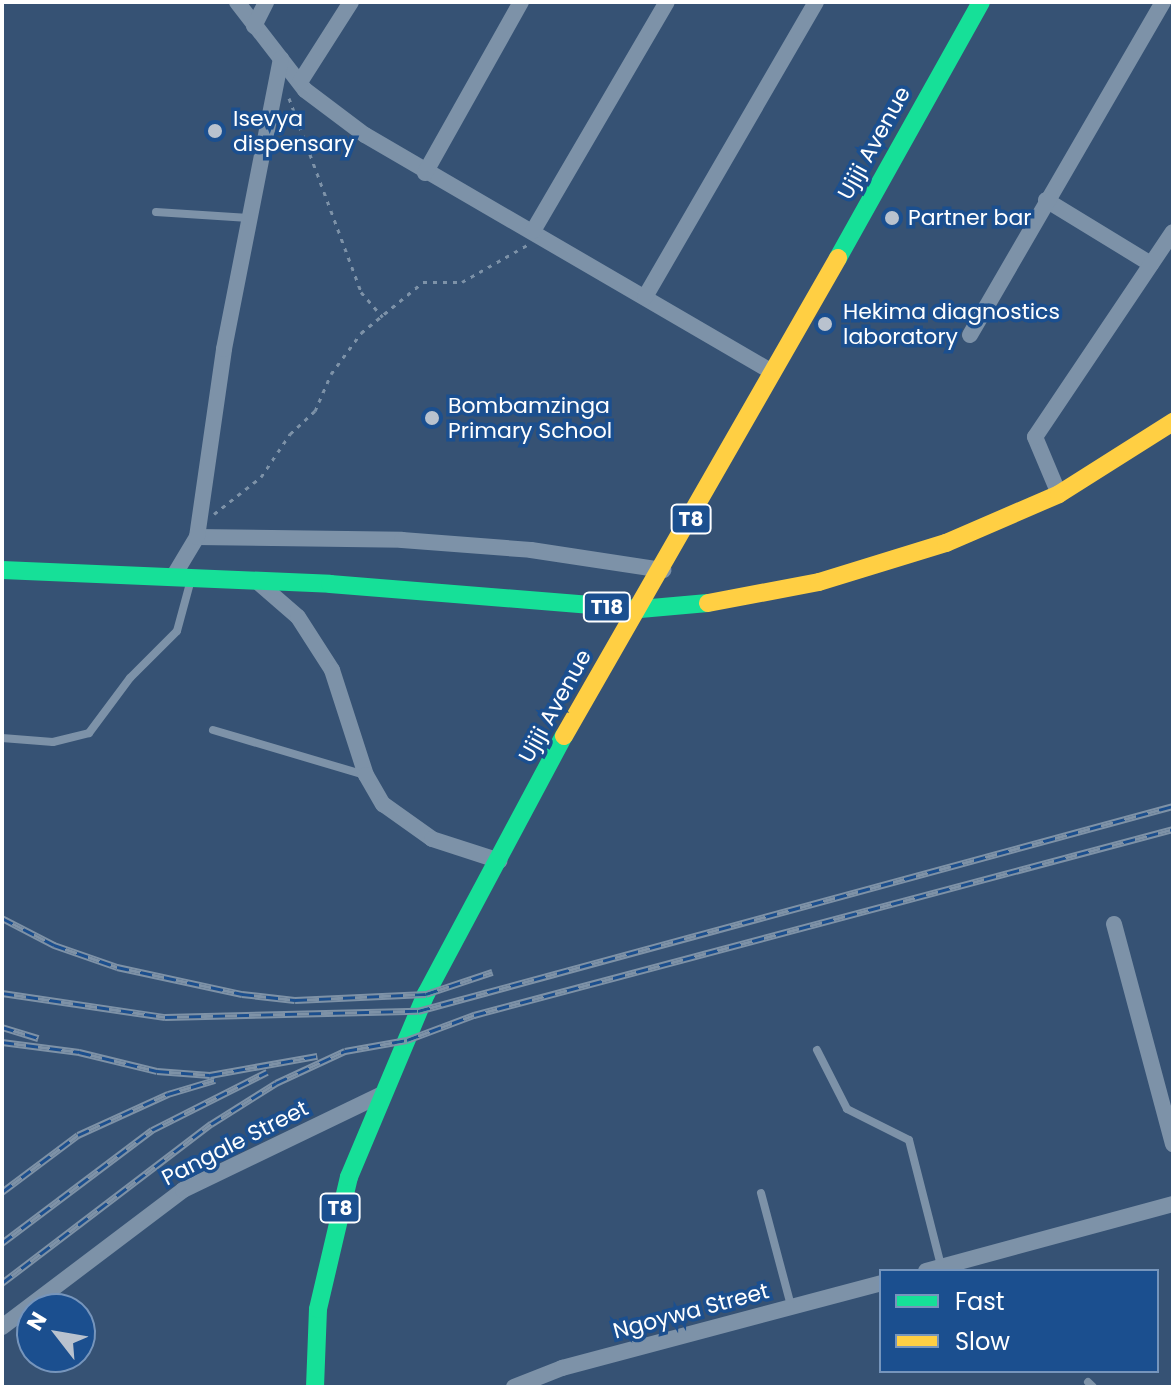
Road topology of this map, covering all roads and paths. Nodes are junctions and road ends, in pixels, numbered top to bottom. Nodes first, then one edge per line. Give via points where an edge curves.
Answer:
1 (237, 2) edge
2 (266, 2) edge
3 (351, 2) edge
4 (521, 2) edge
5 (667, 2) edge
6 (816, 2) edge
7 (981, 2) edge
8 (1163, 2) edge
9 (254, 26) junction
10 (281, 59) junction
11 (300, 82) junction
12 (277, 83) junction
13 (425, 173) junction
14 (1046, 200) junction
15 (156, 212) dead end
16 (249, 218) junction
17 (1173, 232) edge
18 (538, 234) junction
19 (1151, 264) junction
20 (645, 297) junction
21 (383, 317) junction
22 (970, 335) dead end
23 (773, 372) junction
24 (1173, 422) edge
25 (1059, 494) junction
26 (198, 531) junction
27 (2, 570) edge
28 (663, 570) junction
29 (182, 578) junction
30 (259, 584) junction
31 (640, 609) junction
32 (213, 730) dead end
33 (2, 738) edge
34 (366, 775) junction
35 (500, 861) junction
36 (1114, 924) dead end
37 (817, 1050) dead end
38 (380, 1095) junction
39 (1173, 1144) edge
40 (761, 1193) dead end
41 (1173, 1204) edge
42 (934, 1269) edge
43 (879, 1284) edge
44 (791, 1307) junction
45 (2, 1327) edge
46 (315, 1387) edge
47 (514, 1387) edge

1 - 9 street
2 - 9 street
3 - 11 street
4 - 13 street
5 - 18 street
6 - 20 street
7 - 23 highway, Ujiji Avenue / T8
8 - 14 street
9 - 10 street
10 - 11 street
10 - 12 street
11 - 13 street via 365,135
12 - 16 street
12 - 21 path via 294,108 302,143 361,292
13 - 18 street
14 - 19 street
14 - 22 street
15 - 16 lane
16 - 26 street
17 - 19 street
18 - 20 street
18 - 21 path via 462,282 423,282
19 - 25 street via 1035,437
20 - 23 street
21 - 26 path via 357,337 331,374 320,405 290,434 261,477
23 - 28 highway, Ujiji Avenue / T8
24 - 25 highway, T18
25 - 31 highway, T18 via 946,543 819,582 735,601
26 - 28 street via 531,550
26 - 29 street
27 - 29 highway, T18
28 - 31 highway, Ujiji Avenue / T8
29 - 30 highway, T18
29 - 33 lane via 177,631 130,678 89,733 53,742
30 - 31 highway, T18 via 330,584
30 - 34 street via 298,617 332,670
31 - 35 highway, Ujiji Avenue / T8 via 577,711
32 - 34 lane
34 - 35 street via 383,804 404,822 432,839
35 - 38 highway, Ujiji Avenue / T8 via 426,994
36 - 39 street
37 - 42 lane via 847,1109 901,1132 912,1144
38 - 45 street, Pangale Street via 183,1190
38 - 46 highway, Ujiji Avenue / T8 via 329,1247 318,1309
40 - 44 lane
41 - 42 street
43 - 44 street, Ngoywa Street
44 - 47 street, Ngoywa Street via 562,1368

